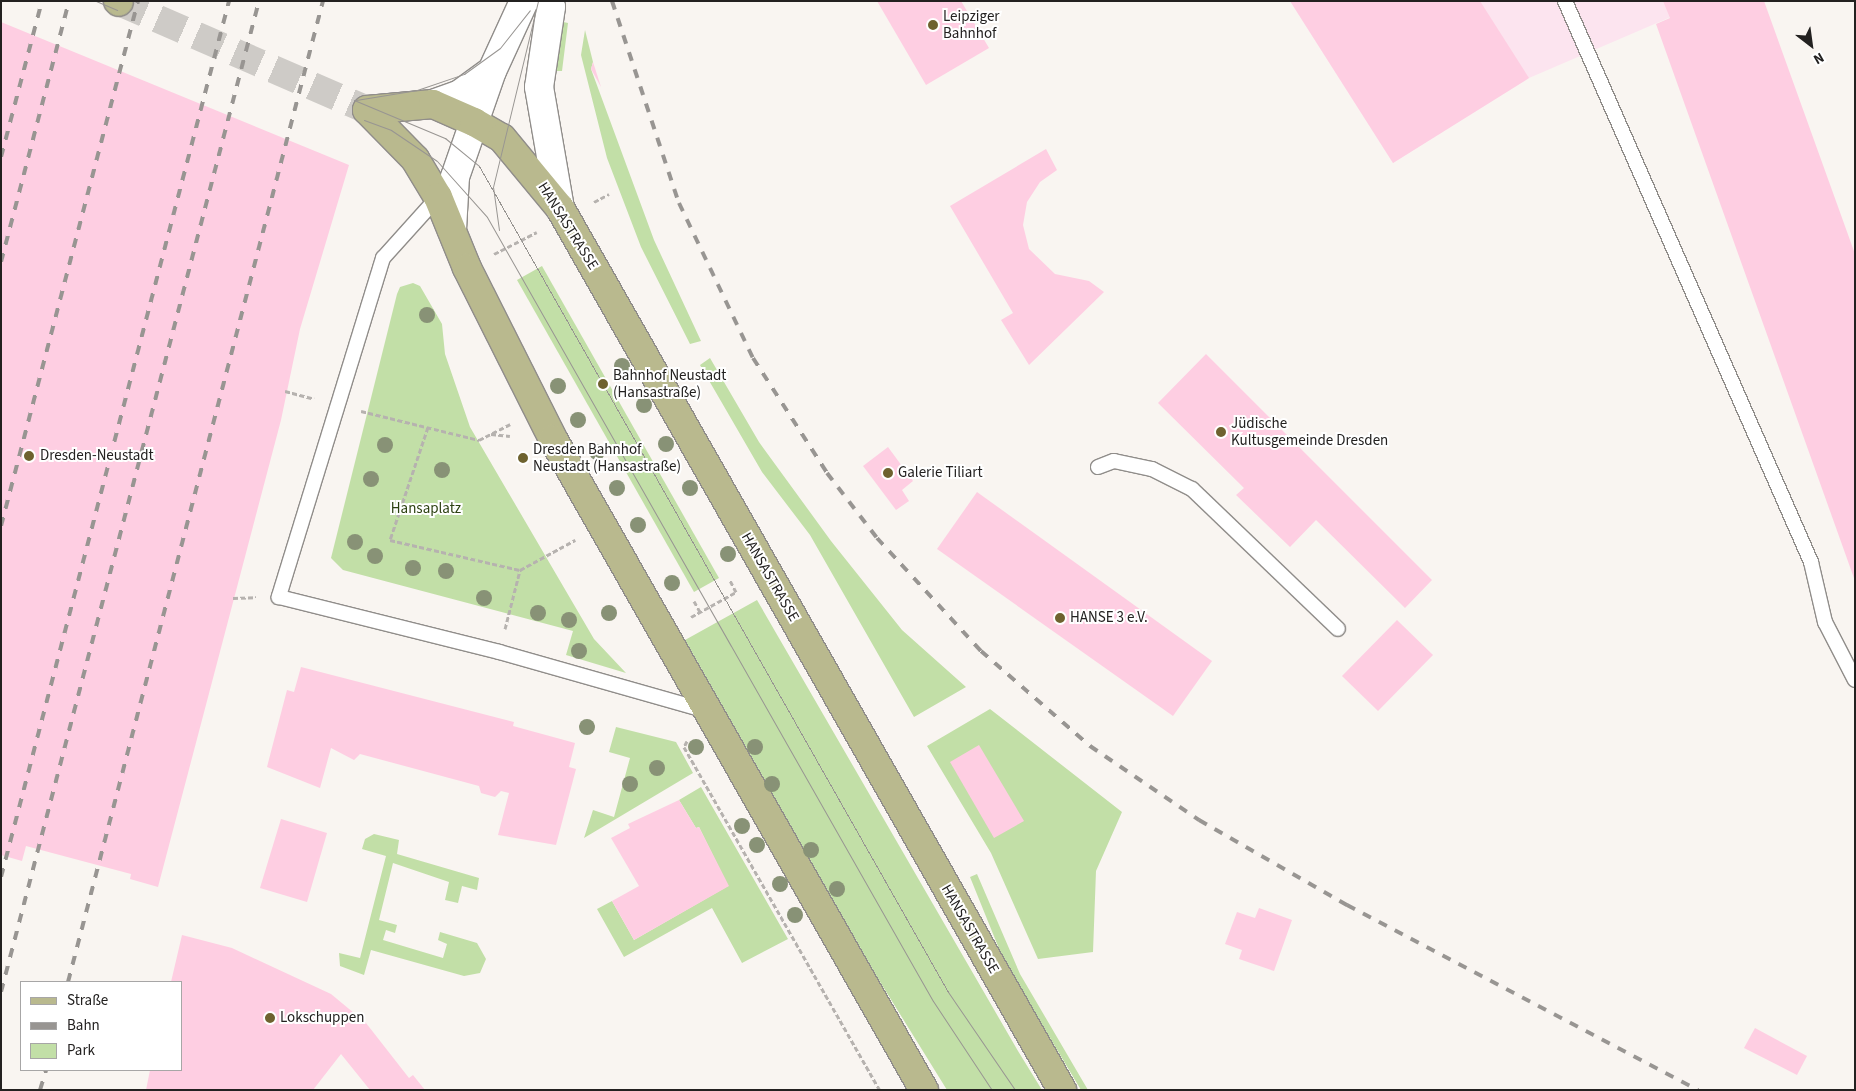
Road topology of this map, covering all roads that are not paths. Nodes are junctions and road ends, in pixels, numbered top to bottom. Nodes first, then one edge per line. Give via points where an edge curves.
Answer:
1 (524, 1) edge
2 (547, 1) edge
3 (1565, 1) edge
4 (492, 71) junction
5 (434, 104) junction
6 (474, 122) junction
7 (438, 197) junction
8 (552, 218) junction
9 (453, 238) junction
10 (1098, 467) dead end
11 (1338, 629) dead end
12 (1855, 680) edge
13 (704, 710) junction
14 (924, 1090) edge
15 (1062, 1090) edge

1 - 4 street
2 - 8 street via 551,7 539,87
3 - 12 lane via 1807,553 1825,622
4 - 5 street via 460,94
4 - 6 street
5 - 6 main road, HANSASTRASSE
5 - 7 main road, HANSASTRASSE via 367,110 415,159
6 - 8 main road, HANSASTRASSE via 502,138
6 - 9 street via 450,201
7 - 9 main road, HANSASTRASSE
7 - 13 lane via 383,258 279,597 499,652
8 - 15 main road, HANSASTRASSE
9 - 13 main road, HANSASTRASSE via 601,526
10 - 11 lane via 1114,462 1152,469 1192,488
13 - 14 main road, HANSASTRASSE

